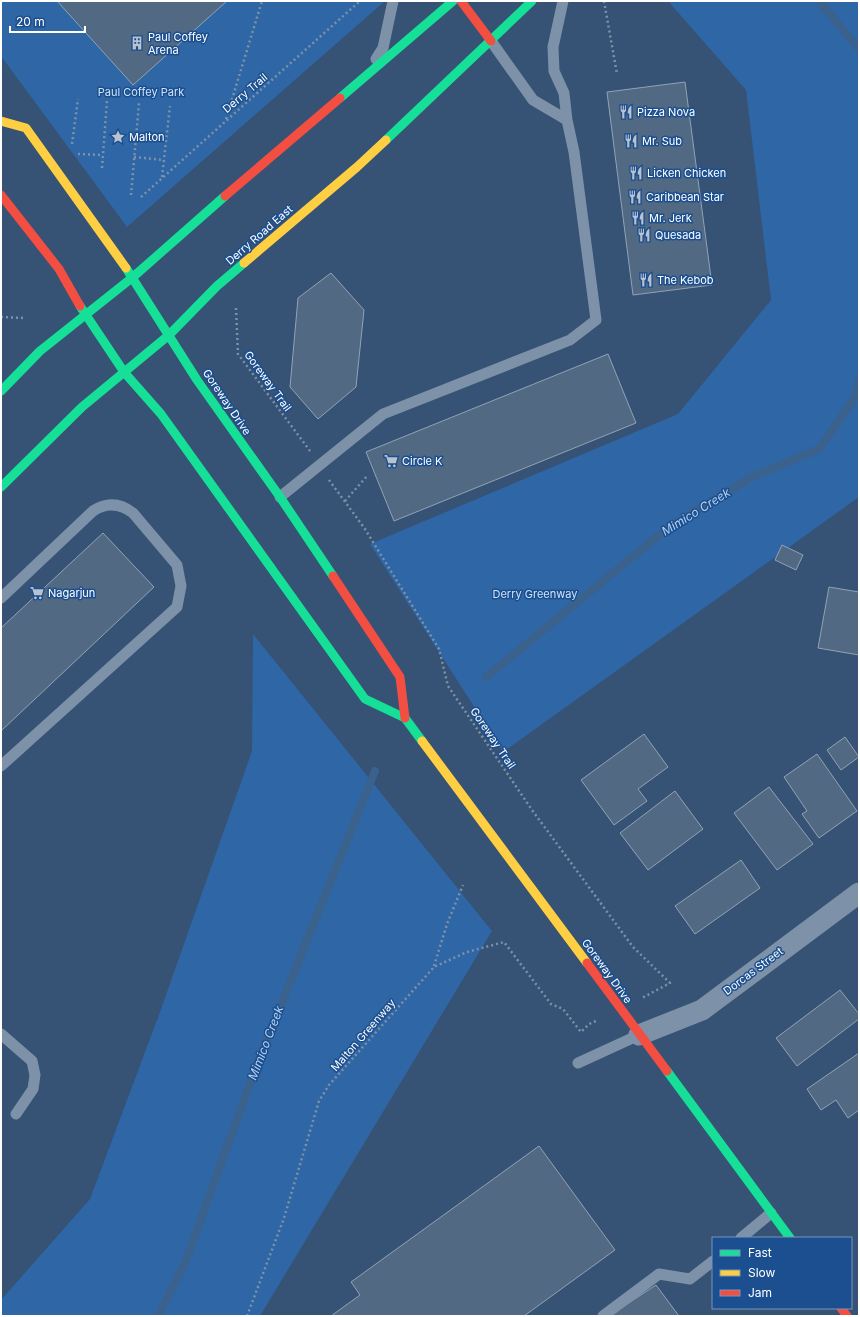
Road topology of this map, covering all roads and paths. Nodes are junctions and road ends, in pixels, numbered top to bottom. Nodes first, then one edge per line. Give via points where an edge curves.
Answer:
1 (262, 1) edge
2 (360, 1) edge
3 (393, 1) edge
4 (453, 1) edge
5 (461, 1) edge
6 (532, 1) edge
7 (563, 1) edge
8 (604, 1) edge
9 (490, 41) junction
10 (617, 74) dead end
11 (365, 75) junction
12 (78, 99) dead end
13 (107, 101) dead end
14 (139, 103) dead end
15 (170, 106) dead end
16 (226, 119) junction
17 (567, 120) junction
18 (1, 121) edge
19 (72, 144) dead end
20 (78, 154) dead end
21 (103, 156) junction
22 (134, 157) junction
23 (164, 160) junction
24 (102, 168) dead end
25 (162, 178) junction
26 (1, 195) edge
27 (130, 195) dead end
28 (141, 197) dead end
29 (133, 277) junction
30 (236, 308) dead end
31 (86, 315) junction
32 (1, 316) edge
33 (24, 318) dead end
34 (170, 335) junction
35 (124, 372) junction
36 (1, 391) edge
37 (313, 455) dead end
38 (368, 475) dead end
39 (332, 485) dead end
40 (1, 487) edge
41 (280, 497) junction
42 (345, 501) junction
43 (1, 598) edge
44 (405, 718) junction
45 (1, 766) edge
46 (463, 885) dead end
47 (859, 893) edge
48 (434, 967) junction
49 (658, 989) dead end
50 (589, 1024) dead end
51 (1, 1034) edge
52 (639, 1035) junction
53 (578, 1063) dead end
54 (16, 1114) dead end
55 (771, 1213) junction
56 (742, 1237) edge
57 (789, 1237) edge
58 (712, 1262) edge
59 (247, 1316) edge
60 (603, 1316) edge

1 - 16 path
2 - 16 path, Derry Trail
3 - 11 lane via 383,48
4 - 11 main road
5 - 9 main road
6 - 9 main road, Derry Road East
7 - 17 lane via 553,47 554,71 564,93
8 - 10 path
9 - 17 lane via 533,100
9 - 34 main road, Derry Road East via 357,167 217,286
11 - 29 main road
12 - 19 path
13 - 21 path
14 - 22 path
15 - 23 path
16 - 25 path, Derry Trail
17 - 41 lane via 574,152 596,320 570,340 383,414
18 - 29 main road, Goreway Drive via 26,128
20 - 21 path
21 - 24 path
22 - 23 path
22 - 27 path
23 - 25 path
25 - 28 path, Derry Trail
26 - 31 main road, Goreway Drive via 59,269
29 - 31 main road
29 - 34 main road, Goreway Drive
30 - 37 path, Goreway Trail via 238,354
31 - 35 main road, Goreway Drive
31 - 36 main road via 40,351
32 - 33 path
34 - 35 main road, Derry Road East
34 - 41 main road, Goreway Drive via 197,380
35 - 40 main road, Derry Road East via 82,407
35 - 44 main road, Goreway Drive via 161,414 365,699
38 - 42 path
39 - 42 path, Goreway Trail
41 - 44 main road, Goreway Drive via 400,677
42 - 49 path, Goreway Trail via 439,649 448,686 532,810 633,947 670,983
43 - 45 lane via 93,511 109,504 122,506 134,513 177,565 180,586 177,607
44 - 52 main road, Goreway Drive
46 - 48 path
47 - 52 street, Dorcas Street via 702,1010
48 - 50 path, Malton Greenway via 467,952 504,942 551,1004 563,1009 581,1032
48 - 59 path, Malton Greenway via 329,1085 319,1101 284,1218
51 - 54 lane via 32,1062 35,1075 33,1089
52 - 53 lane
52 - 55 main road, Goreway Drive
55 - 56 lane
55 - 57 main road, Goreway Drive
58 - 60 lane via 690,1279 659,1274

